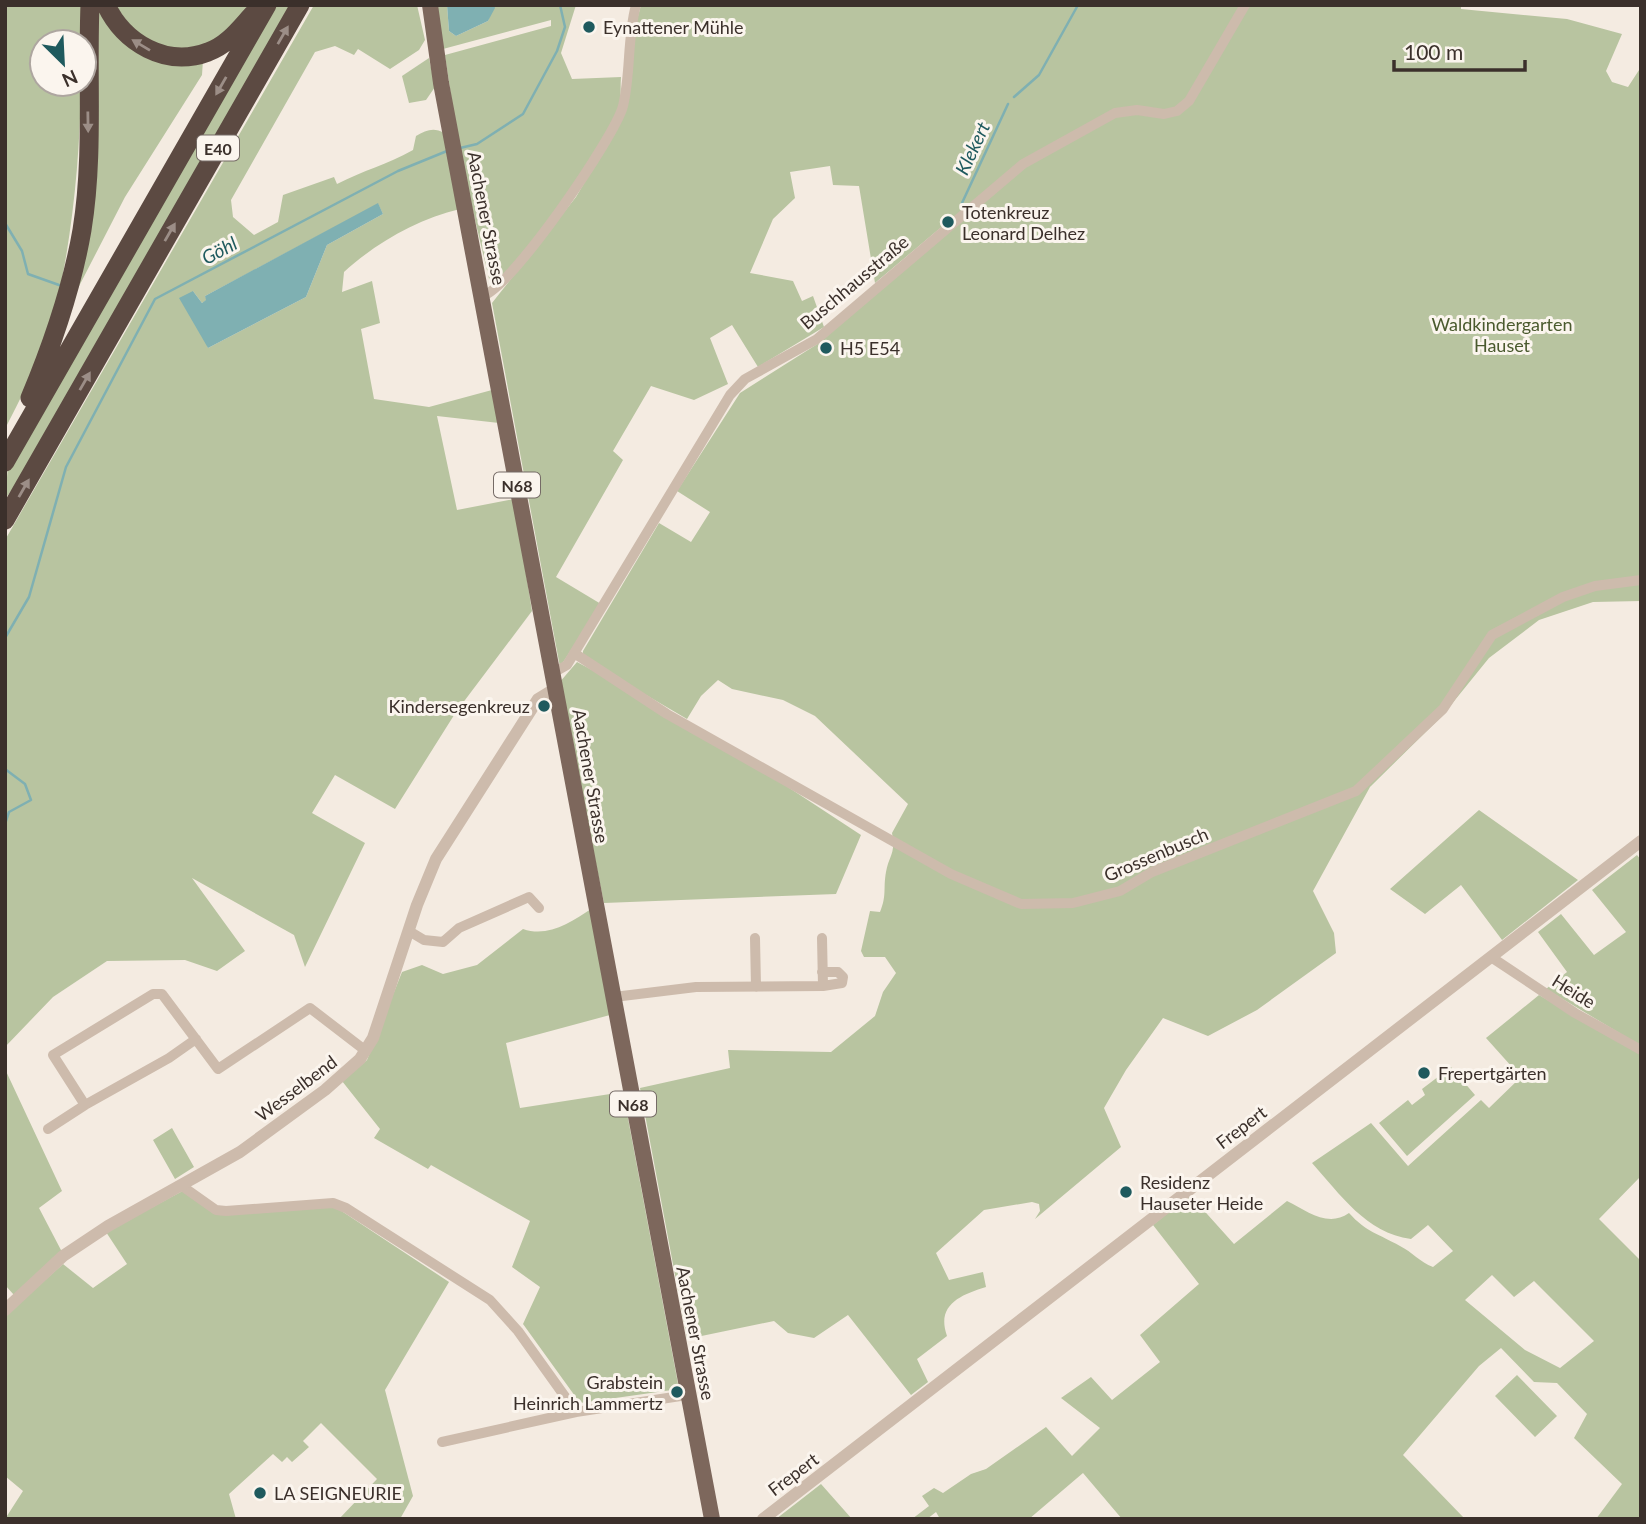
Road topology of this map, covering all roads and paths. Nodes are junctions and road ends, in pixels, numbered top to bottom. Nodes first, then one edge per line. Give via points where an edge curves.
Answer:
1 (90, 5) edge
2 (106, 5) edge
3 (261, 5) edge
4 (267, 5) edge
5 (300, 5) edge
6 (422, 5) edge
7 (430, 5) edge
8 (636, 5) edge
9 (1245, 5) edge
10 (433, 39) junction
11 (482, 296) junction
12 (14, 441) edge
13 (5, 520) edge
14 (1641, 580) edge
15 (574, 653) junction
16 (554, 681) junction
17 (1641, 841) edge
18 (539, 908) dead end
19 (409, 931) junction
20 (755, 938) dead end
21 (822, 938) dead end
22 (1491, 957) junction
23 (822, 972) junction
24 (823, 986) junction
25 (756, 987) junction
26 (614, 997) junction
27 (196, 1039) junction
28 (1641, 1050) edge
29 (366, 1051) junction
30 (85, 1105) junction
31 (48, 1129) dead end
32 (182, 1186) junction
33 (5, 1310) edge
34 (687, 1395) junction
35 (576, 1412) junction
36 (442, 1443) dead end
37 (712, 1519) edge
38 (764, 1519) edge

1 -> 12 highway via 82,229 52,346
3 -> 2 highway via 230,40 188,57 140,46 114,23
4 -> 12 highway, E40
13 -> 5 highway, E40
6 - 10 main road, Aachener Strasse / N68
7 - 10 main road, Aachener Strasse / N68
8 - 11 street via 619,116 551,223 496,290
9 - 15 street, Buschhausstraße via 1189,101 1177,111 1115,113 1023,164 817,339 745,379 730,395
10 - 11 main road, Aachener Strasse / N68
11 - 16 main road, Aachener Strasse / N68
14 - 15 street, Grossenbusch via 1595,586 1563,597 1492,635 1443,709 1356,790 1152,872 1120,891 1073,903 1021,904 951,874 667,713
15 - 16 street, Buschhausstraße
16 - 19 street, Wesselbend via 436,859
16 - 26 main road, Aachener Strasse / N68
17 - 22 street, Frepert
18 - 19 street via 529,897 459,928 443,942 424,940
19 - 29 street, Wesselbend
20 - 25 street
21 - 23 street
22 - 28 street, Heide via 1565,1007
22 - 38 street, Frepert
23 - 24 street
23 - 24 street via 838,972 843,977 836,986
24 - 25 street
25 - 26 street via 696,987
26 - 34 main road, Aachener Strasse / N68
27 - 29 street via 218,1069 310,1008
27 - 30 street
27 - 30 street via 162,994 139,1000 53,1055
29 - 32 street, Wesselbend via 325,1090 240,1152
30 - 31 street
32 - 33 street, Wesselbend via 75,1249
32 - 35 street via 216,1210 332,1203 346,1208 490,1300
34 - 35 street
34 - 37 main road, Aachener Strasse / N68
35 - 36 street

